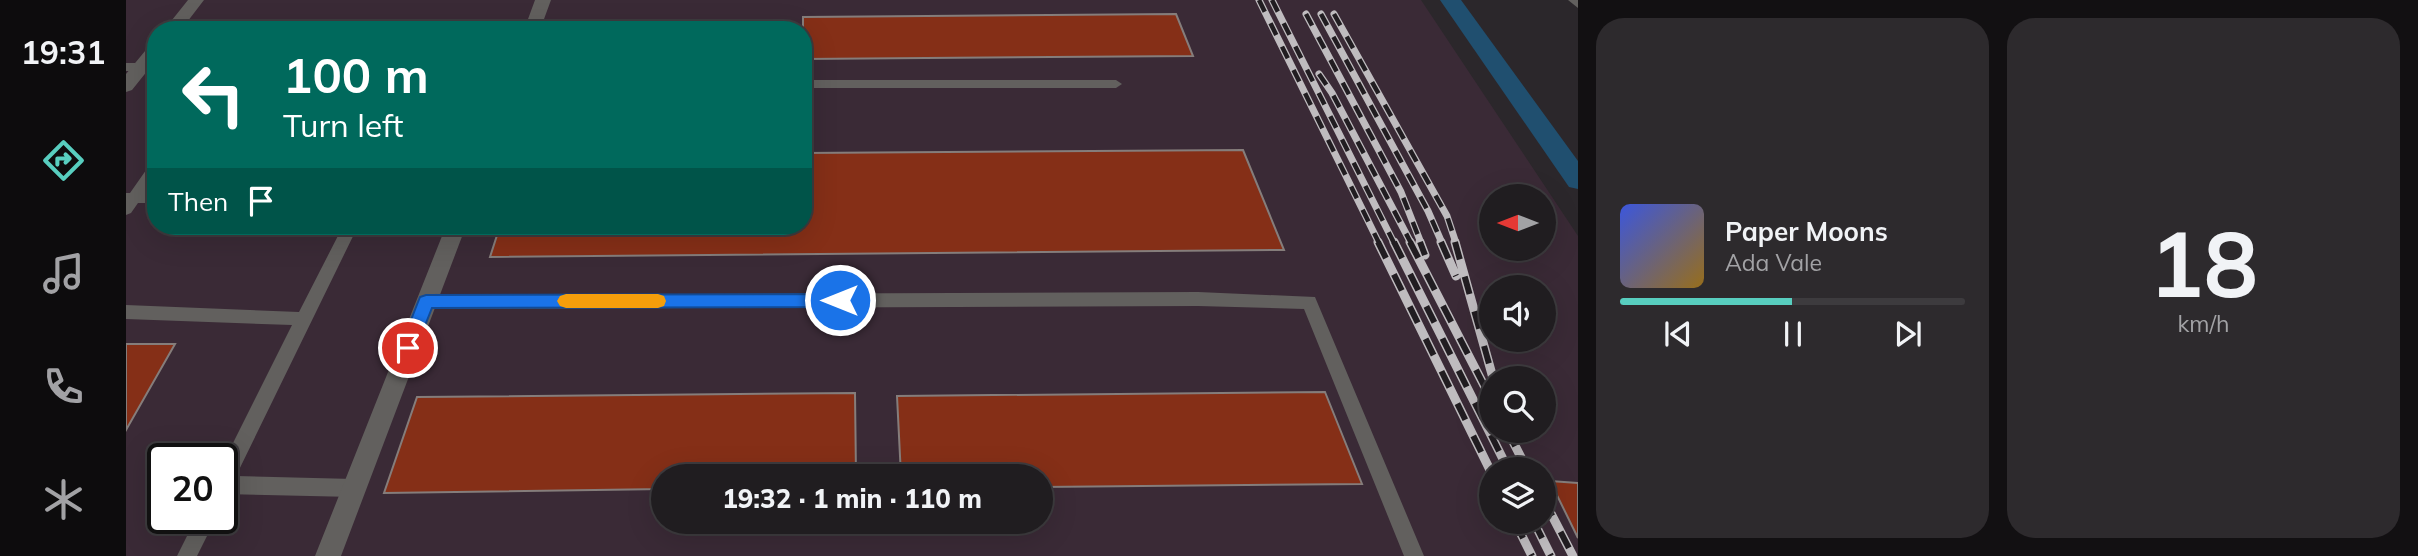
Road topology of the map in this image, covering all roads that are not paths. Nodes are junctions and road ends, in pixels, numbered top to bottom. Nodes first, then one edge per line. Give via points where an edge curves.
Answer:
1 (196, 0) edge
2 (543, 0) edge
3 (1574, 0) edge
4 (1578, 5) edge
5 (179, 21) edge
6 (535, 21) edge
7 (134, 67) edge
8 (812, 84) edge
9 (1116, 84) dead end
10 (126, 86) edge
11 (147, 178) edge
12 (147, 199) edge
13 (128, 202) edge
14 (346, 235) edge
15 (452, 235) edge
16 (426, 302) junction
17 (126, 312) edge
18 (304, 319) junction
19 (238, 453) edge
20 (238, 485) edge
21 (354, 488) junction
22 (198, 534) edge
23 (187, 556) edge
24 (328, 556) edge
25 (1414, 556) edge

1 - 5 street
2 - 6 street
3 - 4 lane
7 - 10 street
8 - 9 lane
11 - 13 lane
12 - 13 lane
14 - 18 lane
15 - 16 street
16 - 21 street
16 - 25 lane via 1310,302
17 - 18 lane
18 - 19 lane
20 - 21 lane
21 - 24 street
22 - 23 lane

